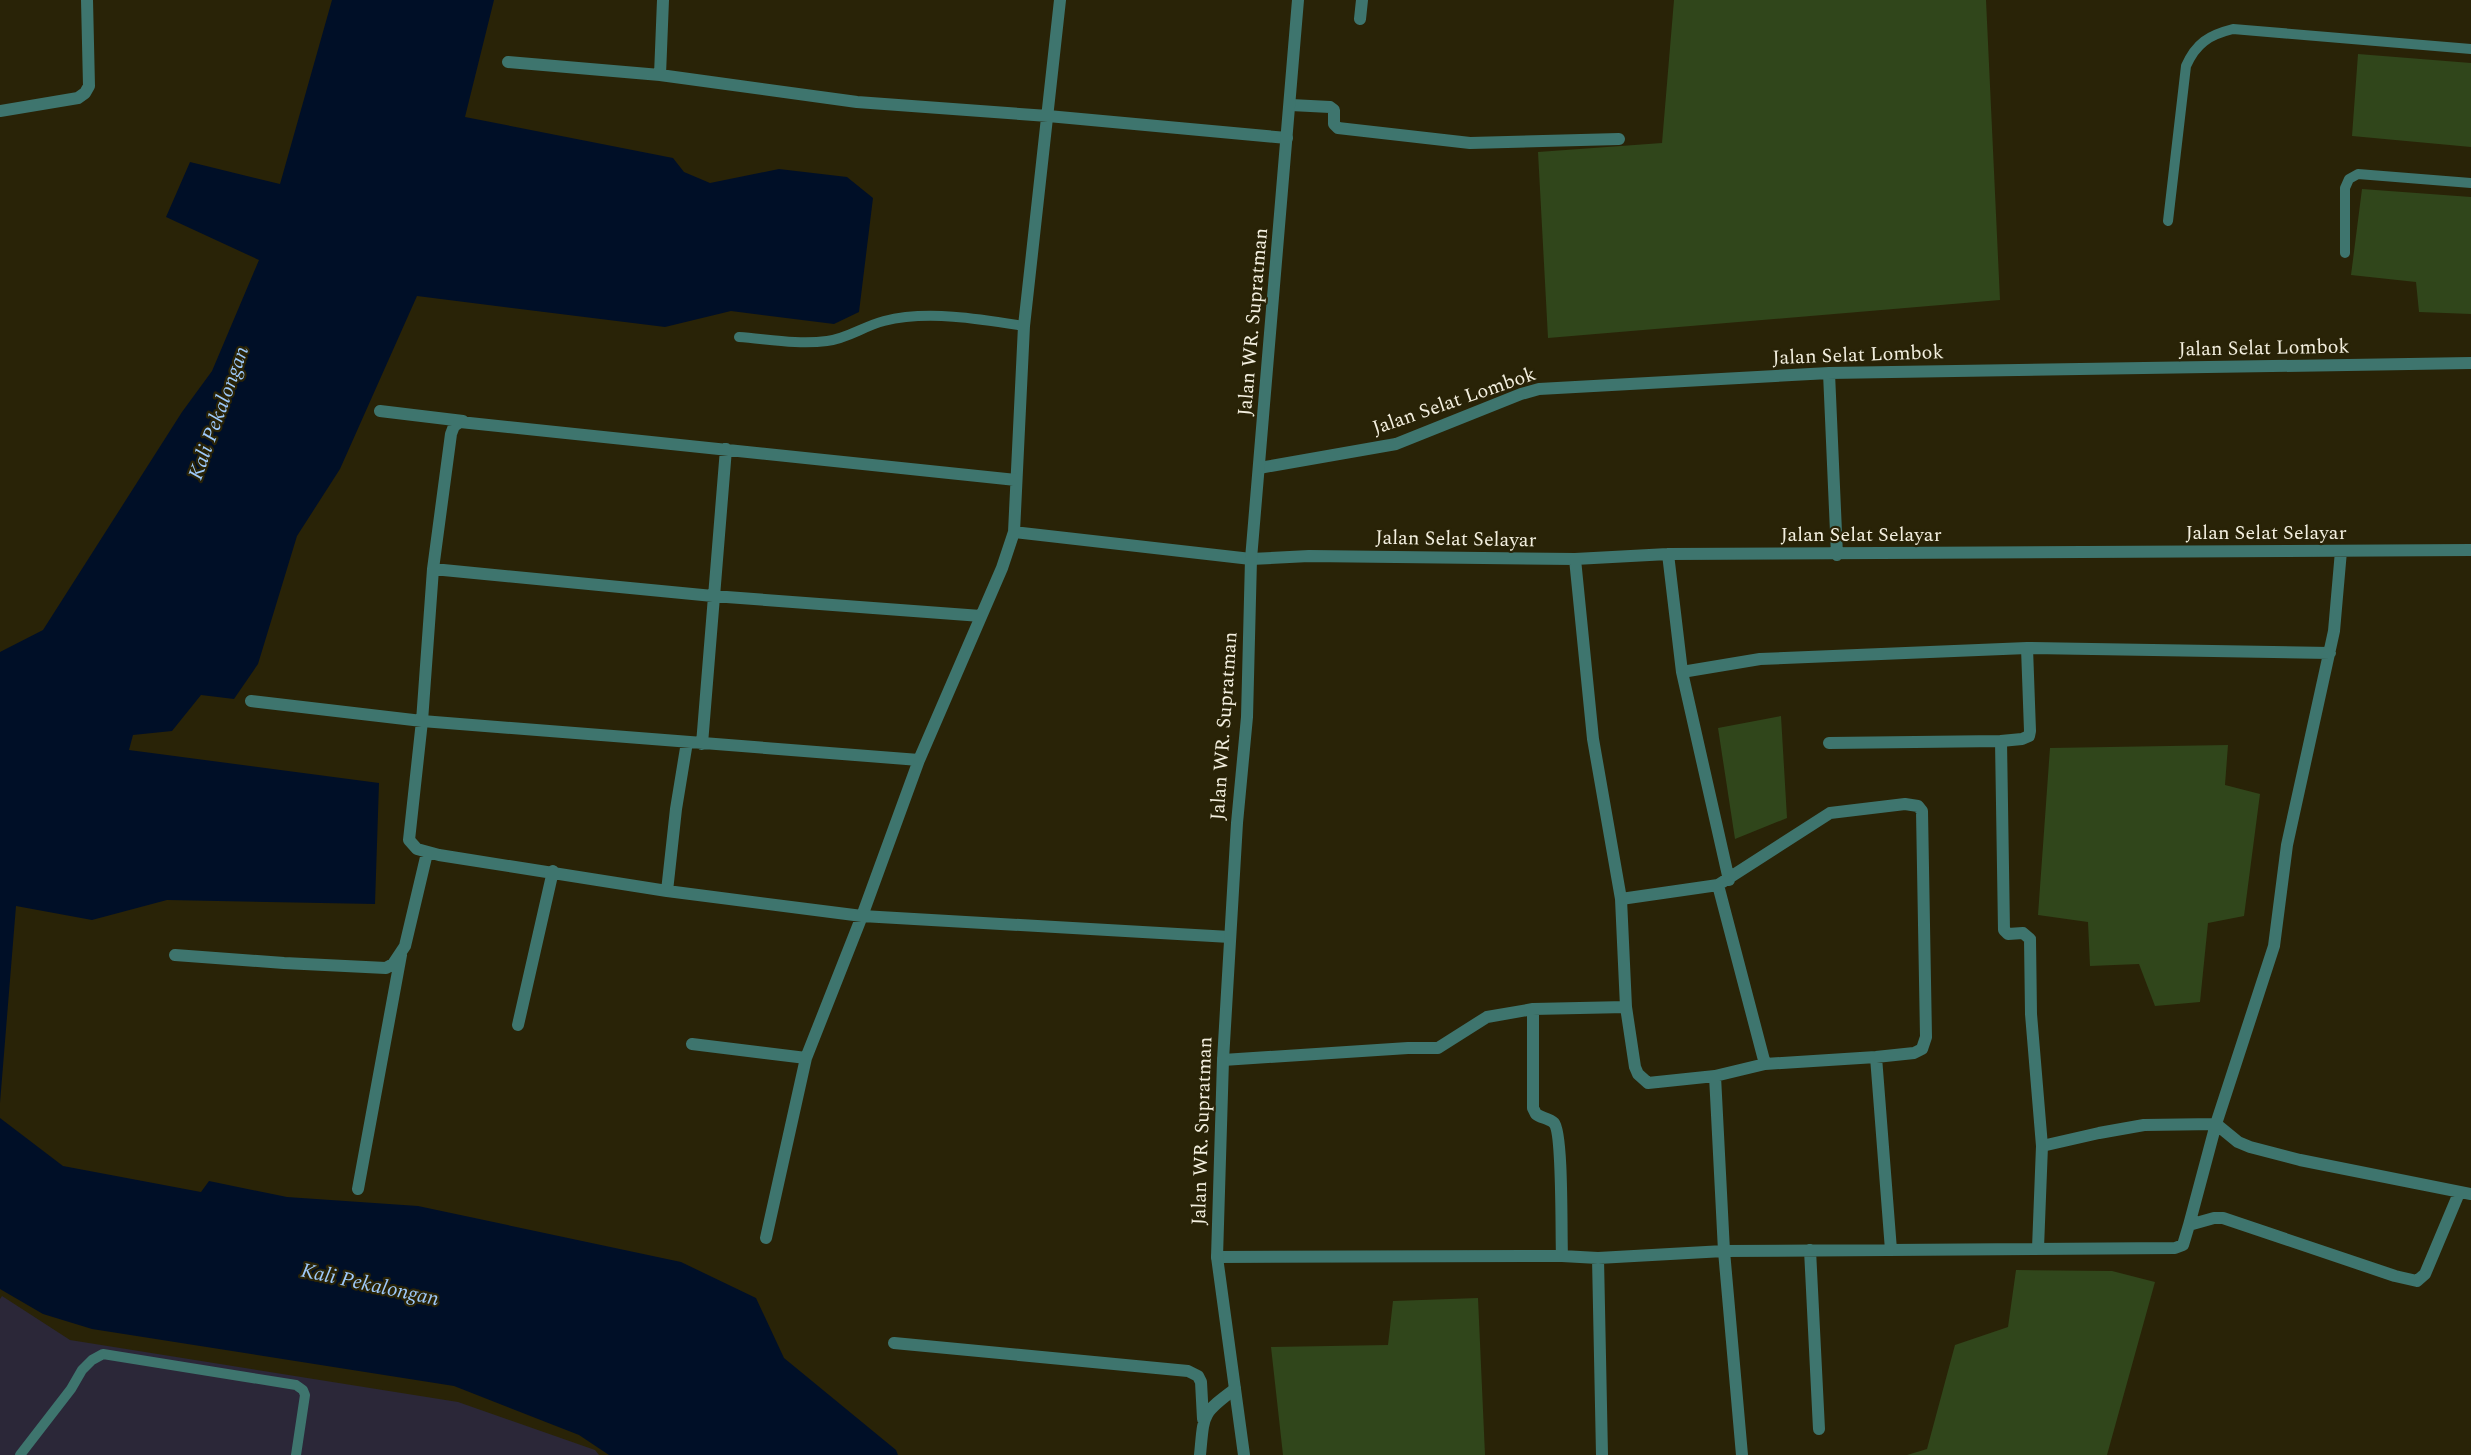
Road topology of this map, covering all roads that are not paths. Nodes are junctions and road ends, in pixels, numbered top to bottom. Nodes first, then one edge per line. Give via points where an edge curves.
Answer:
1 (87, 0) edge
2 (663, 0) edge
3 (1060, 0) edge
4 (1298, 0) edge
5 (1362, 0) edge
6 (1360, 19) dead end
7 (2471, 50) edge
8 (508, 62) dead end
9 (660, 75) junction
10 (1291, 105) junction
11 (0, 111) edge
12 (1048, 116) junction
13 (1287, 138) junction
14 (1619, 139) dead end
15 (2471, 183) edge
16 (2168, 221) dead end
17 (2345, 253) dead end
18 (1024, 326) junction
19 (739, 337) dead end
20 (2471, 364) edge
21 (1829, 373) junction
22 (380, 411) dead end
23 (463, 421) junction
24 (726, 449) junction
25 (1259, 468) junction
26 (1016, 480) junction
27 (1014, 532) junction
28 (2471, 550) edge
29 (2340, 551) junction
30 (1668, 554) junction
31 (1838, 555) junction
32 (1251, 559) junction
33 (1575, 560) junction
34 (433, 569) junction
35 (713, 596) junction
36 (981, 616) junction
37 (2027, 648) junction
38 (2330, 653) junction
39 (1682, 672) junction
40 (251, 701) dead end
41 (422, 722) junction
42 (2001, 741) junction
43 (687, 742) junction
44 (1829, 743) dead end
45 (702, 744) junction
46 (919, 760) junction
47 (426, 853) junction
48 (554, 871) junction
49 (1724, 882) junction
50 (667, 891) junction
51 (1621, 899) junction
52 (862, 916) junction
53 (1230, 937) junction
54 (402, 952) junction
55 (175, 955) dead end
56 (1626, 1007) junction
57 (1533, 1010) junction
58 (518, 1026) dead end
59 (692, 1044) dead end
60 (806, 1058) junction
61 (1876, 1058) junction
62 (1223, 1060) junction
63 (1765, 1064) junction
64 (1715, 1076) junction
65 (2218, 1126) junction
66 (2042, 1146) junction
67 (358, 1189) dead end
68 (2465, 1193) edge
69 (2191, 1224) junction
70 (766, 1238) dead end
71 (2038, 1248) junction
72 (1810, 1250) junction
73 (1892, 1250) junction
74 (1724, 1251) junction
75 (1562, 1256) junction
76 (1217, 1257) junction
77 (1598, 1258) junction
78 (894, 1343) dead end
79 (1235, 1389) junction
80 (1203, 1419) junction
81 (1819, 1429) dead end
82 (20, 1455) edge
83 (296, 1455) edge
84 (1200, 1455) edge
85 (1244, 1455) edge
86 (1602, 1455) edge
87 (1742, 1455) edge

1 - 11 street via 89,86 85,93 78,98
2 - 9 street
3 - 12 street
4 - 10 street, Jalan WR. Supratman
5 - 6 street
7 - 16 lane via 2233,29 2194,48 2186,66
8 - 9 street
9 - 12 street via 857,102
10 - 13 street, Jalan WR. Supratman
10 - 14 street via 1328,106 1334,110 1336,127 1353,131 1470,143
12 - 13 street
12 - 18 street
13 - 25 street, Jalan WR. Supratman
15 - 17 lane via 2358,174 2349,179 2345,188
18 - 19 lane via 972,317 923,317 884,321 844,338 826,341
18 - 26 street
20 - 21 street, Jalan Selat Lombok
21 - 25 street, Jalan Selat Lombok via 1539,389 1396,444
21 - 31 street
22 - 23 street
23 - 24 street
23 - 34 street via 454,426 451,434
24 - 26 street
24 - 35 street
25 - 32 street, Jalan WR. Supratman
26 - 27 street
27 - 32 street, Jalan Selat Selayar
27 - 36 street
28 - 29 street, Jalan Selat Selayar
29 - 31 street, Jalan Selat Selayar
29 - 38 street
30 - 31 street, Jalan Selat Selayar
30 - 33 street, Jalan Selat Selayar
30 - 39 street
32 - 33 street, Jalan Selat Selayar via 1309,556
32 - 53 street, Jalan WR. Supratman via 1247,717
33 - 51 street via 1593,739
34 - 35 street
34 - 41 street
35 - 36 street
35 - 45 street
36 - 46 street
37 - 38 street
37 - 39 street via 1779,658
37 - 42 street via 2029,736
38 - 65 street via 2287,845 2274,946
39 - 49 street
40 - 41 street
41 - 43 street
41 - 47 street via 408,836 414,847
42 - 44 street
42 - 66 street via 2004,930 2008,934 2026,934 2030,939 2031,1014
43 - 45 street
43 - 50 street
45 - 46 street
46 - 52 street
47 - 48 street
47 - 54 street
48 - 50 street
48 - 58 street
49 - 51 street
49 - 61 street via 1830,813 1906,804 1918,806 1922,811 1926,1037 1922,1049 1914,1053
49 - 63 street
50 - 52 street
51 - 56 street
52 - 53 street
52 - 60 street
53 - 62 street, Jalan WR. Supratman
54 - 55 street via 393,964 380,969
54 - 67 street
56 - 57 street
56 - 64 street via 1635,1067 1648,1083
57 - 62 street via 1483,1018 1431,1050 1408,1048
57 - 75 street via 1533,1108 1536,1114 1551,1121 1556,1128 1560,1157
59 - 60 street
60 - 70 street
61 - 63 street
61 - 73 street
62 - 76 street, Jalan WR. Supratman
63 - 64 street
64 - 74 street
65 - 66 street via 2144,1125
65 - 68 street via 2238,1142 2300,1160
65 - 69 street
66 - 71 street
68 - 69 street via 2425,1274 2417,1281 2223,1218
69 - 71 street via 2183,1245 2175,1248
71 - 73 street
72 - 73 street
72 - 74 street
72 - 81 street
74 - 77 street
74 - 87 street
75 - 76 street
75 - 77 street
76 - 79 street, Jalan WR. Supratman
77 - 86 street
78 - 80 street via 1188,1370 1201,1382
79 - 80 street via 1213,1406
79 - 85 street, Jalan WR. Supratman
80 - 84 street
82 - 83 lane via 82,1370 103,1354 296,1384 304,1394

